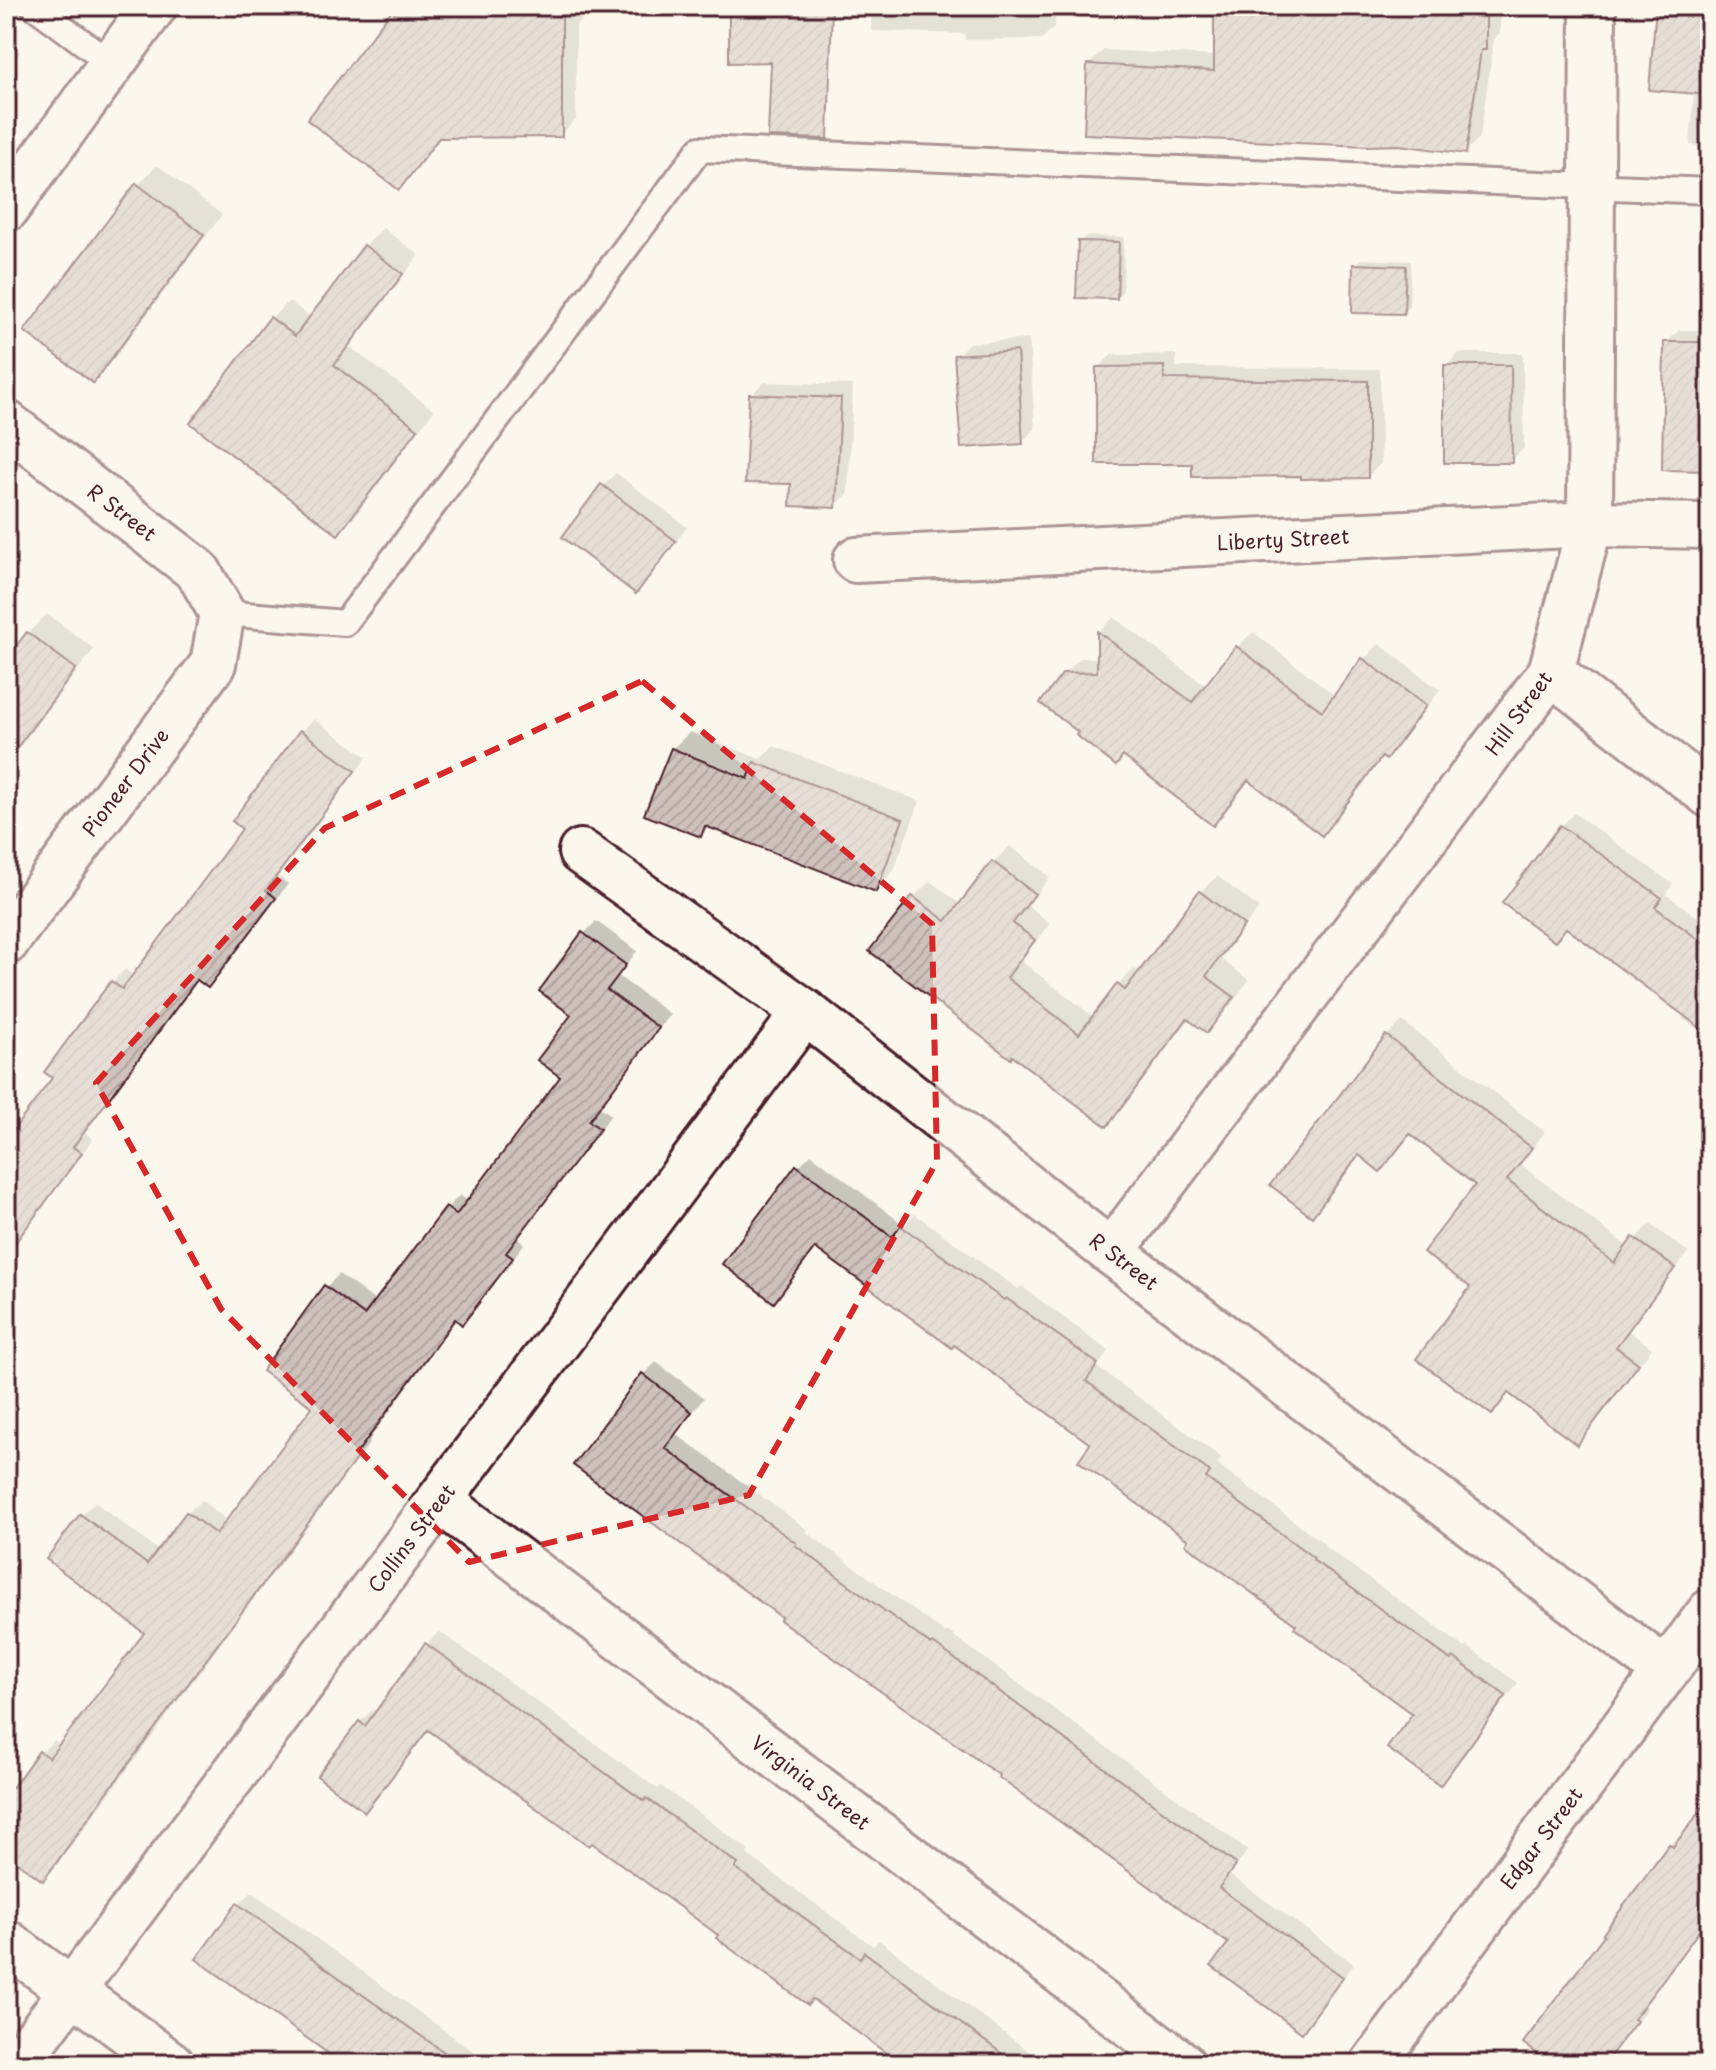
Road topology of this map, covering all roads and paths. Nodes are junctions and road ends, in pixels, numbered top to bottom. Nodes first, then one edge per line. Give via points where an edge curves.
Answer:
1 (34, 6) edge
2 (154, 6) edge
3 (1593, 6) edge
4 (112, 64) junction
5 (1593, 186) junction
6 (1710, 191) edge
7 (6, 209) edge
8 (6, 423) edge
9 (1590, 524) junction
10 (1710, 526) edge
11 (856, 560) dead end
12 (222, 613) junction
13 (1551, 672) junction
14 (1710, 795) edge
15 (581, 852) dead end
16 (10, 929) edge
17 (805, 1012) junction
18 (1111, 1252) junction
19 (440, 1501) junction
20 (1709, 1617) edge
21 (1666, 1671) junction
22 (6, 1942) edge
23 (72, 1990) junction
24 (17, 2064) edge
25 (171, 2064) edge
26 (1182, 2064) edge
27 (1373, 2064) edge

1 - 4 lane
2 - 4 street
3 - 5 street, Hill Street
4 - 7 street
5 - 6 lane
5 - 9 street, Hill Street
5 - 12 lane via 700,149 345,623
8 - 12 street, R Street via 198,571
9 - 10 street, Liberty Street
9 - 11 street, Liberty Street
9 - 13 street, Hill Street
12 - 16 street, Pioneer Drive via 213,664
13 - 14 street
13 - 18 street, Hill Street
15 - 17 street, R Street
17 - 18 street, R Street
17 - 19 street, Collins Street
18 - 21 street, R Street
19 - 23 street, Collins Street
19 - 26 street, Virginia Street
20 - 21 street, Edgar Street
21 - 27 street, Edgar Street
22 - 23 street
23 - 24 street, Collins Street
23 - 25 street

